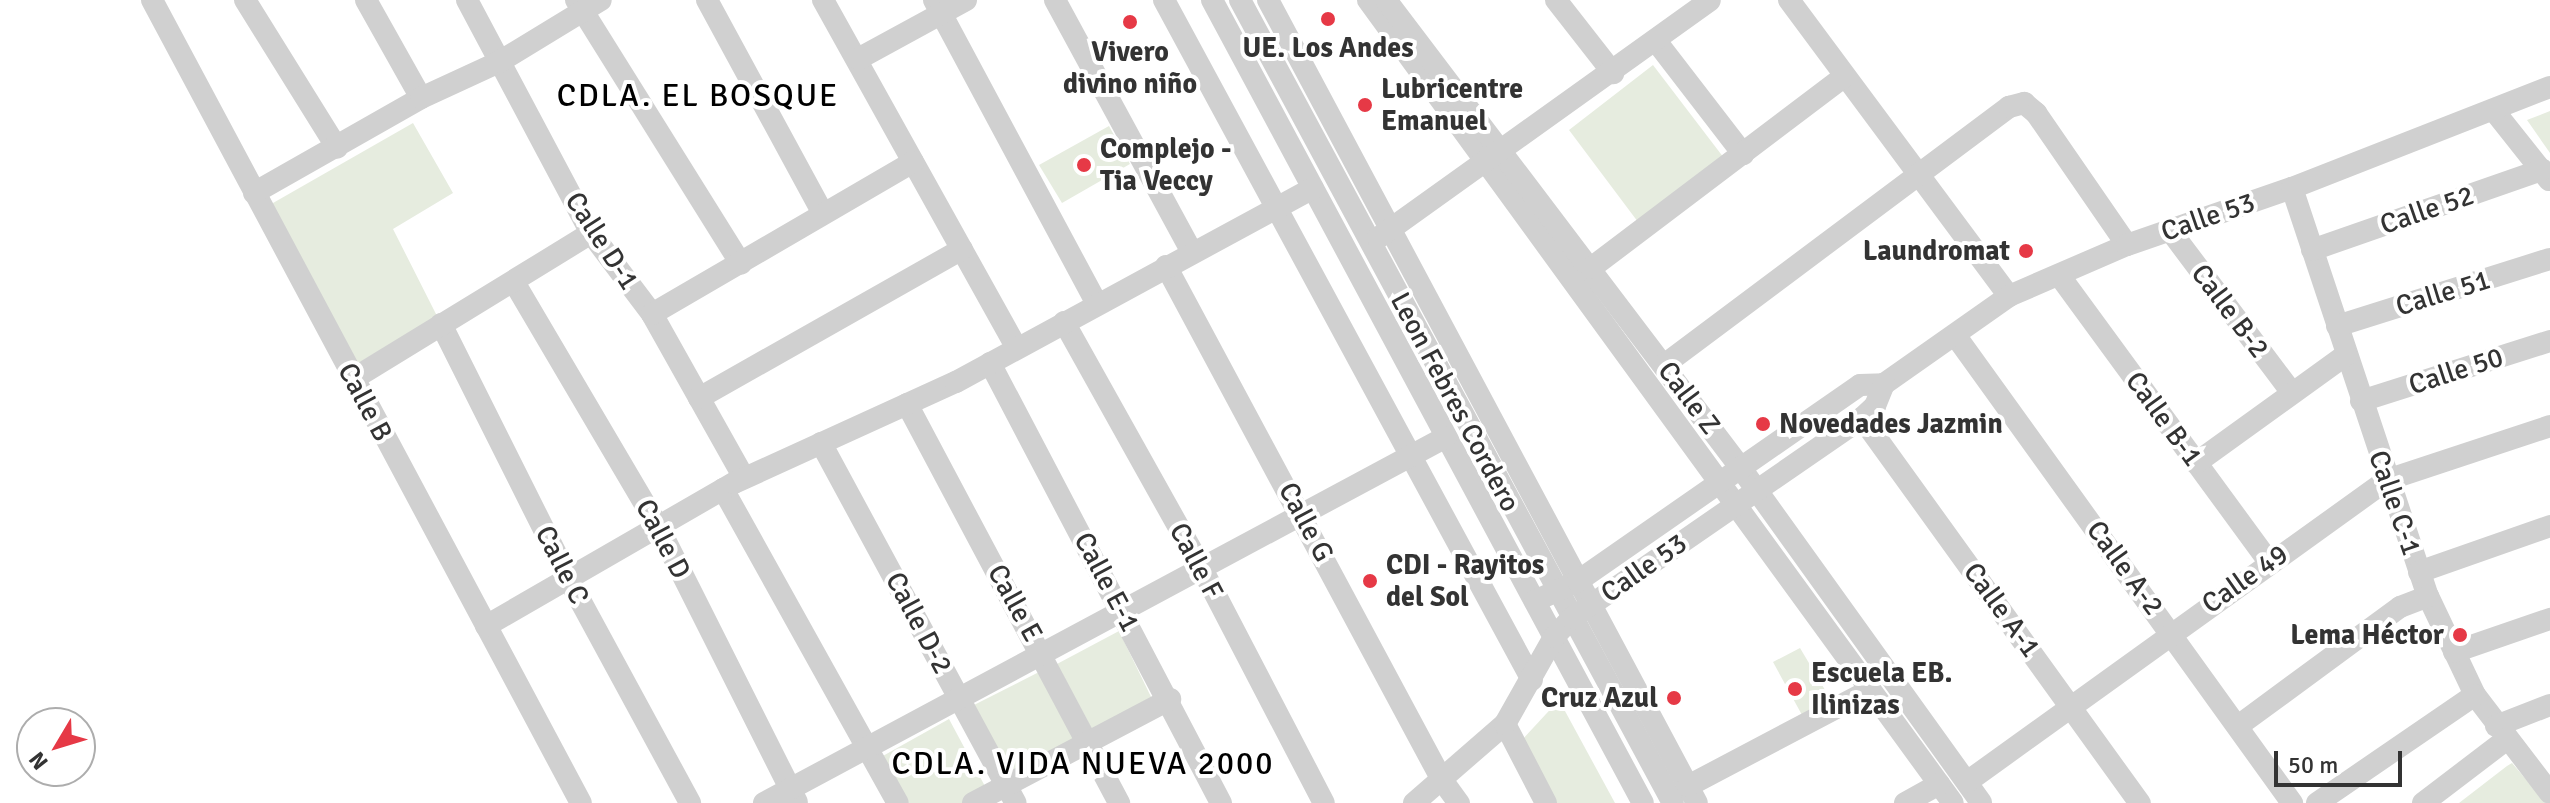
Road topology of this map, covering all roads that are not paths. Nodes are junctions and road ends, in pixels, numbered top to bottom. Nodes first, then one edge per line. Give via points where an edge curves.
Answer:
1 (152, 0) edge
2 (245, 0) edge
3 (366, 0) edge
4 (467, 0) edge
5 (707, 0) edge
6 (823, 0) edge
7 (966, 0) edge
8 (1055, 0) edge
9 (1164, 0) edge
10 (1212, 0) edge
11 (1240, 0) edge
12 (1268, 0) edge
13 (1368, 0) edge
14 (1386, 0) edge
15 (1556, 0) edge
16 (1710, 0) edge
17 (1789, 0) edge
18 (587, 3) edge
19 (938, 7) edge
20 (1656, 41) junction
21 (858, 59) junction
22 (499, 62) junction
23 (1613, 73) junction
24 (1844, 77) junction
25 (2550, 87) edge
26 (421, 98) junction
27 (2495, 112) junction
28 (1302, 118) junction
29 (1333, 125) junction
30 (337, 148) junction
31 (1743, 154) junction
32 (1495, 158) junction
33 (913, 162) junction
34 (1354, 164) junction
35 (1332, 175) junction
36 (2546, 176) edge
37 (1921, 178) junction
38 (1313, 188) junction
39 (2292, 188) junction
40 (254, 193) junction
41 (1272, 207) junction
42 (823, 214) junction
43 (2169, 229) junction
44 (1389, 231) junction
45 (591, 233) junction
46 (1369, 243) junction
47 (2127, 245) junction
48 (962, 249) junction
49 (2312, 250) junction
50 (1192, 252) junction
51 (1350, 256) junction
52 (2550, 259) edge
53 (741, 264) junction
54 (1166, 266) junction
55 (1591, 268) junction
56 (2059, 275) junction
57 (514, 282) junction
58 (2009, 296) junction
59 (1097, 304) junction
60 (652, 314) junction
61 (1064, 322) junction
62 (441, 324) junction
63 (2337, 326) junction
64 (1955, 335) junction
65 (2550, 341) edge
66 (1017, 348) junction
67 (2346, 355) junction
68 (990, 363) junction
69 (1664, 365) junction
70 (353, 379) junction
71 (1884, 384) junction
72 (2292, 393) junction
73 (699, 398) junction
74 (2361, 401) junction
75 (907, 404) junction
76 (1464, 418) junction
77 (1862, 418) junction
78 (1493, 424) junction
79 (2550, 426) edge
80 (1446, 437) junction
81 (821, 443) junction
82 (1410, 457) junction
83 (2196, 463) junction
84 (1740, 467) junction
85 (2387, 480) junction
86 (1721, 483) junction
87 (734, 484) junction
88 (1757, 490) junction
89 (1534, 501) junction
90 (1736, 504) junction
91 (1515, 513) junction
92 (1302, 515) junction
93 (658, 526) junction
94 (2550, 526) edge
95 (2269, 562) junction
96 (1200, 565) junction
97 (2419, 572) junction
98 (568, 578) junction
99 (1568, 587) junction
100 (2428, 596) junction
101 (1535, 601) junction
102 (1122, 611) junction
103 (1582, 612) junction
104 (2550, 619) edge
105 (486, 626) junction
106 (2171, 632) junction
107 (1554, 637) junction
108 (2454, 652) junction
109 (1043, 654) junction
110 (1532, 680) junction
111 (1870, 690) junction
112 (2475, 695) junction
113 (960, 699) junction
114 (1170, 699) junction
115 (2550, 705) edge
116 (2072, 707) junction
117 (1505, 724) junction
118 (2238, 726) junction
119 (2501, 732) junction
120 (1089, 744) junction
121 (868, 750) junction
122 (1442, 780) junction
123 (1967, 782) junction
124 (1681, 784) edge
125 (1939, 784) junction
126 (2550, 793) edge
127 (1012, 794) edge
128 (794, 796) edge
129 (581, 803) edge
130 (690, 803) edge
131 (764, 803) edge
132 (898, 803) edge
133 (973, 803) edge
134 (1119, 803) edge
135 (1221, 803) edge
136 (1324, 803) edge
137 (1414, 803) edge
138 (1459, 803) edge
139 (1546, 803) edge
140 (1643, 803) edge
141 (1673, 803) edge
142 (1905, 803) edge
143 (1953, 803) edge
144 (1981, 803) edge
145 (2140, 803) edge
146 (2292, 803) edge
147 (2317, 803) edge
148 (2423, 803) edge

1 - 40 street, Calle B
2 - 30 street
3 - 26 street
4 - 22 street, Calle D-1
5 - 42 street
6 - 21 street
7 - 19 street
8 - 50 street
9 - 41 street
10 - 38 street, Leon Febres Cordero
11 - 28 street, Leon Febres Cordero
12 - 29 street
13 - 32 street, Calle Z
14 - 32 street, Calle Z
15 - 23 street
16 - 20 street
17 - 24 street
18 - 22 street
18 - 53 street
19 - 21 street
19 - 59 street
20 - 23 street
20 - 31 street
21 - 33 street
22 - 26 street
22 - 45 street, Calle D-1
23 - 32 street
24 - 31 street
24 - 37 street
25 - 27 street, Calle 53
26 - 30 street
27 - 36 street
27 - 39 street, Calle 53
28 - 29 street
28 - 35 street, Leon Febres Cordero
29 - 34 street
30 - 40 street
31 - 55 street
32 - 44 street
32 - 55 street, Calle Z
32 - 86 street, Calle Z
33 - 42 street
33 - 48 street
34 - 35 street
34 - 44 street
35 - 46 street, Leon Febres Cordero
36 - 49 street, Calle 52
37 - 47 street via 2009,107 2024,103
37 - 58 street
37 - 69 street
38 - 41 street
38 - 51 street, Leon Febres Cordero
39 - 43 street, Calle 53
39 - 49 street, Calle C-1
40 - 70 street, Calle B
41 - 50 street
41 - 82 street
42 - 53 street
43 - 47 street, Calle 53
43 - 72 street, Calle B-2
44 - 46 street
44 - 78 street
45 - 57 street
45 - 60 street, Calle D-1
46 - 51 street
46 - 76 street, Leon Febres Cordero
47 - 56 street, Calle 53
48 - 66 street
48 - 73 street
49 - 63 street, Calle C-1
50 - 54 street
51 - 80 street, Leon Febres Cordero
52 - 63 street, Calle 51
53 - 60 street
54 - 59 street
54 - 92 street, Calle G
55 - 69 street, Calle Z
56 - 58 street, Calle 53
56 - 83 street, Calle B-1
57 - 62 street
57 - 93 street, Calle D
58 - 64 street, Calle 53
59 - 61 street
60 - 73 street, Calle D-1
61 - 66 street
61 - 96 street, Calle F
62 - 70 street
62 - 98 street, Calle C
63 - 67 street, Calle C-1
64 - 71 street, Calle 53
64 - 106 street, Calle A-2
65 - 74 street, Calle 50
66 - 68 street
67 - 72 street
67 - 74 street, Calle C-1
68 - 75 street
68 - 102 street, Calle E-1
69 - 84 street, Calle Z
70 - 105 street, Calle B
71 - 77 street, Calle 53 via 1875,406
71 - 84 street, Calle 53 via 1860,385
72 - 83 street
73 - 87 street, Calle D-1
74 - 85 street, Calle C-1
75 - 81 street
75 - 109 street, Calle E
76 - 78 street
76 - 91 street, Leon Febres Cordero
77 - 88 street, Calle 53
77 - 116 street, Calle A-1
78 - 89 street
79 - 85 street, Calle 49
80 - 82 street
80 - 101 street, Leon Febres Cordero
81 - 87 street
81 - 113 street, Calle D-2
82 - 92 street
82 - 110 street
83 - 95 street, Calle B-1
84 - 86 street, Calle 53
84 - 88 street, Calle Z
85 - 95 street, Calle 49
85 - 97 street, Calle C-1
86 - 90 street, Calle Z
86 - 99 street, Calle 53
87 - 93 street
87 - 121 street, Calle D-1
88 - 90 street, Calle 53
88 - 123 street, Calle Z
89 - 91 street
89 - 99 street
90 - 103 street, Calle 53
90 - 111 street, Calle Z
91 - 99 street, Leon Febres Cordero
92 - 96 street
92 - 122 street, Calle G
93 - 98 street
93 - 128 street, Calle D
94 - 97 street
95 - 106 street, Calle 49
96 - 102 street
96 - 136 street, Calle F
97 - 100 street, Calle C-1
98 - 105 street
98 - 130 street, Calle C
99 - 101 street, Calle 53
99 - 103 street, Leon Febres Cordero
100 - 108 street, Calle C-1
100 - 118 street via 2400,607
101 - 107 street, Leon Febres Cordero
102 - 109 street
102 - 114 street, Calle E-1
103 - 107 street, Calle 53
103 - 124 street, Leon Febres Cordero
104 - 108 street
105 - 129 street, Calle B
106 - 116 street, Calle 49
106 - 118 street, Calle A-2
107 - 110 street, Calle 53
107 - 140 street, Leon Febres Cordero
108 - 112 street, Calle C-1
109 - 113 street
109 - 120 street, Calle E
110 - 117 street, Calle 53
111 - 124 street
111 - 125 street, Calle Z
112 - 119 street, Calle C-1
112 - 147 street
113 - 121 street
113 - 127 street, Calle D-2
114 - 120 street
114 - 135 street, Calle E-1
115 - 119 street
116 - 123 street, Calle 49
116 - 145 street, Calle A-1
117 - 122 street, Calle 53
117 - 139 street
118 - 146 street, Calle A-2
119 - 126 street, Calle C-1
119 - 148 street
120 - 127 street
120 - 134 street, Calle E
121 - 128 street
121 - 132 street, Calle D-1
122 - 137 street, Calle 53
122 - 138 street, Calle G
123 - 144 street, Calle Z
124 - 141 street, Leon Febres Cordero
125 - 142 street
125 - 143 street, Calle Z
127 - 133 street
128 - 131 street

